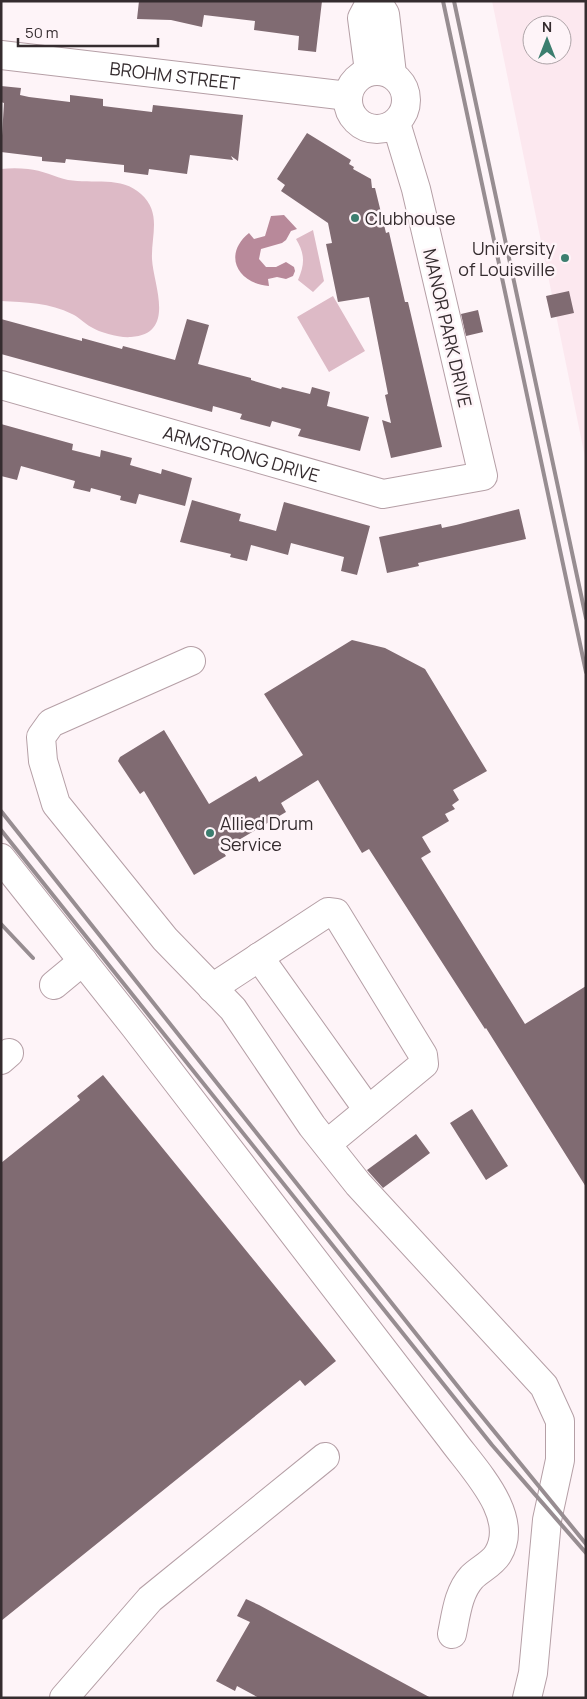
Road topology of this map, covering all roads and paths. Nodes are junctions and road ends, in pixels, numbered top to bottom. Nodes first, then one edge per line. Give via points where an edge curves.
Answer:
1 (371, 1) edge
2 (377, 1) edge
3 (1, 55) edge
4 (380, 72) junction
5 (348, 96) junction
6 (396, 123) junction
7 (1, 386) edge
8 (483, 476) joint
9 (191, 661) dead end
10 (1, 858) edge
11 (259, 957) junction
12 (83, 961) junction
13 (54, 985) dead end
14 (212, 988) junction
15 (368, 1110) junction
16 (327, 1144) junction
17 (325, 1457) dead end
18 (452, 1634) dead end
19 (64, 1698) edge
20 (527, 1698) edge

1 - 4 street via 362,18
2 - 4 street via 385,14
3 - 5 street, BROHM STREET
4 - 5 street via 359,76 351,85
4 - 6 street via 401,81 406,91 404,114
5 - 6 street via 351,113 363,126 386,128
6 - 8 street, MANOR PARK DRIVE via 416,189
7 - 8 street, ARMSTRONG DRIVE via 383,494
9 - 14 street via 51,723 41,737 56,804 165,939
10 - 12 street
11 - 14 street
11 - 15 street
11 - 15 street via 328,912 336,912 424,1055 424,1064
12 - 13 street
12 - 18 street via 497,1502 506,1534 497,1555 464,1588
14 - 16 street via 233,1009
15 - 16 street
16 - 20 street via 358,1184 544,1386 560,1421 560,1460 548,1511 533,1673
17 - 19 street via 150,1599

